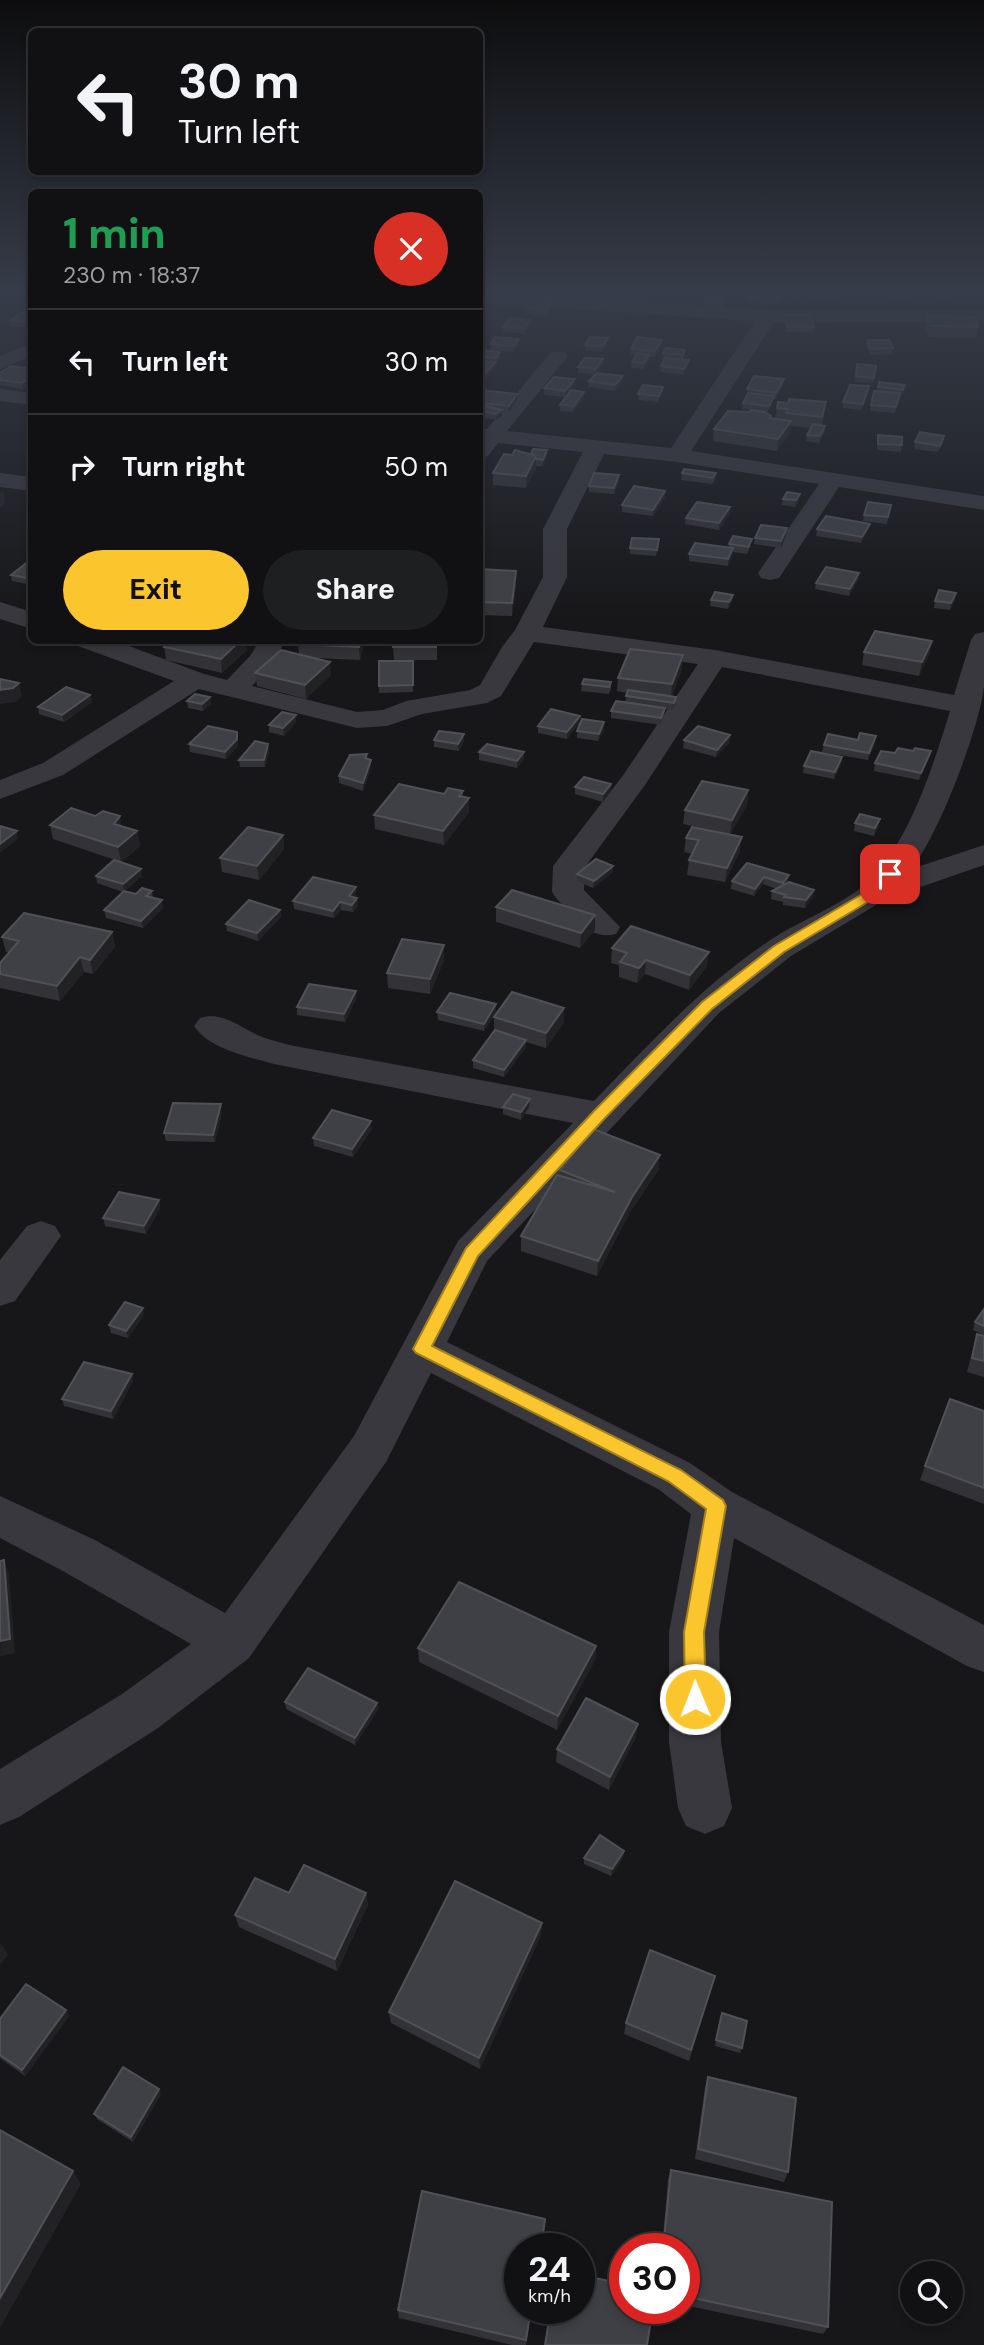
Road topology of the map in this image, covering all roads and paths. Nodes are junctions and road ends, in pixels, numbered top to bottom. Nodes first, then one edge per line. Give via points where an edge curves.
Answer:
1 (518, 400) edge
2 (713, 400) edge
3 (483, 440) edge
4 (597, 447) junction
5 (677, 455) junction
6 (834, 478) junction
7 (0, 480) edge
8 (28, 484) edge
9 (984, 503) edge
10 (770, 573) dead end
11 (527, 633) junction
12 (984, 640) edge
13 (98, 644) edge
14 (271, 644) edge
15 (715, 658) junction
16 (195, 680) junction
17 (234, 689) junction
18 (966, 706) junction
19 (0, 790) edge
20 (982, 856) edge
21 (874, 893) junction
22 (604, 927) dead end
23 (212, 1026) dead end
24 (600, 1115) junction
25 (41, 1236) dead end
26 (0, 1290) edge
27 (422, 1349) junction
28 (716, 1506) junction
29 (0, 1516) edge
30 (232, 1642) junction
31 (984, 1650) edge
32 (0, 1799) edge
33 (705, 1808) dead end

1 - 3 street
2 - 5 street
3 - 4 street
4 - 5 street
4 - 11 street via 555,529 555,577
5 - 6 street
6 - 9 street
6 - 10 street
7 - 8 street
11 - 15 street
11 - 17 street via 491,690 387,718 357,720
12 - 18 street
13 - 16 street
14 - 17 street
15 - 18 street
15 - 22 street via 635,779 569,866 568,892
16 - 17 street
16 - 19 street via 53,769
18 - 21 street via 920,828 906,855
20 - 21 street
21 - 24 street via 779,949 707,1006
23 - 24 street via 249,1045 287,1056
24 - 27 street via 472,1252
25 - 26 street
27 - 28 street via 674,1476
27 - 30 street via 370,1449
28 - 31 street
28 - 33 street via 694,1632 695,1742
29 - 30 street
30 - 32 street via 140,1711

